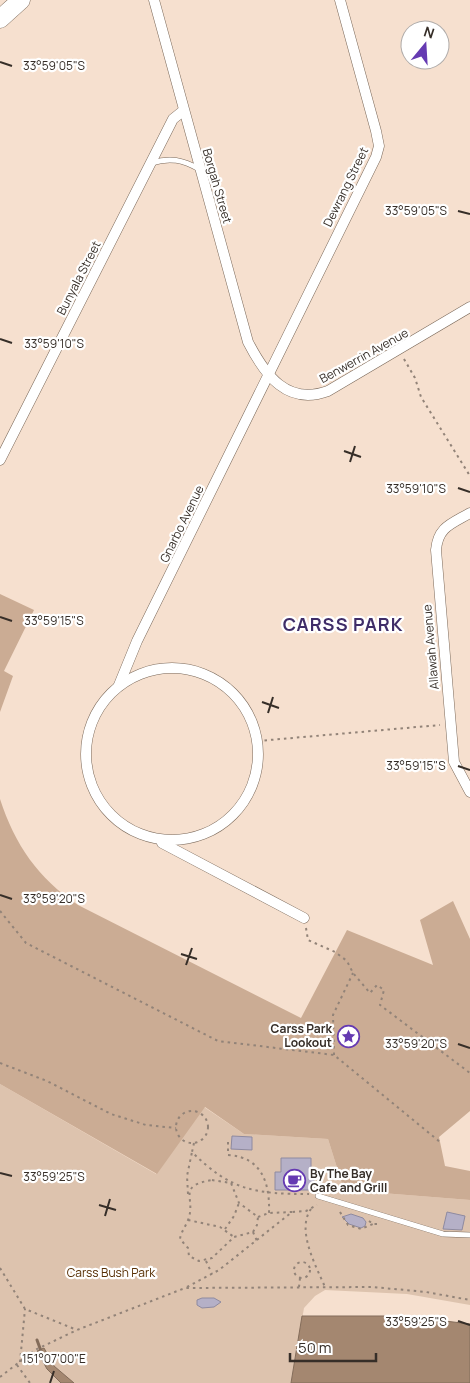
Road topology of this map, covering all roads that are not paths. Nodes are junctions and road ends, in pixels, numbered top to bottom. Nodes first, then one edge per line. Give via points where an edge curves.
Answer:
1 (21, 0) edge
2 (154, 0) edge
3 (340, 0) edge
4 (0, 19) edge
5 (183, 111) junction
6 (151, 163) junction
7 (199, 169) junction
8 (470, 307) edge
9 (267, 374) junction
10 (0, 460) edge
11 (470, 513) edge
12 (119, 685) junction
13 (470, 792) edge
14 (159, 841) junction
15 (304, 918) road end
16 (318, 1196) road end
17 (470, 1235) edge

1 - 4 highway
2 - 5 street, Borgah Street
3 - 9 street, Dewrang Street via 376,131 378,150 284,346
5 - 6 street, Bunyala Street via 173,119
5 - 7 street, Borgah Street
6 - 7 lane via 171,159
6 - 10 street, Bunyala Street
7 - 9 street, Borgah Street via 248,342
8 - 9 street, Benwerrin Avenue via 399,351 317,395 305,396 285,389
9 - 12 street, Gnarbo Avenue via 137,641
11 - 13 street, Allawah Avenue via 444,528 437,537 436,550 454,762
12 - 14 street, Gnarbo Avenue via 101,704 91,725 86,745 89,775 99,799 119,822
12 - 14 street, Gnarbo Avenue via 140,674 166,668 203,673 236,695 250,716 258,741 258,770 246,799 233,816 203,836 190,840
14 - 15 street, Gnarbo Avenue
16 - 17 lane via 443,1234

